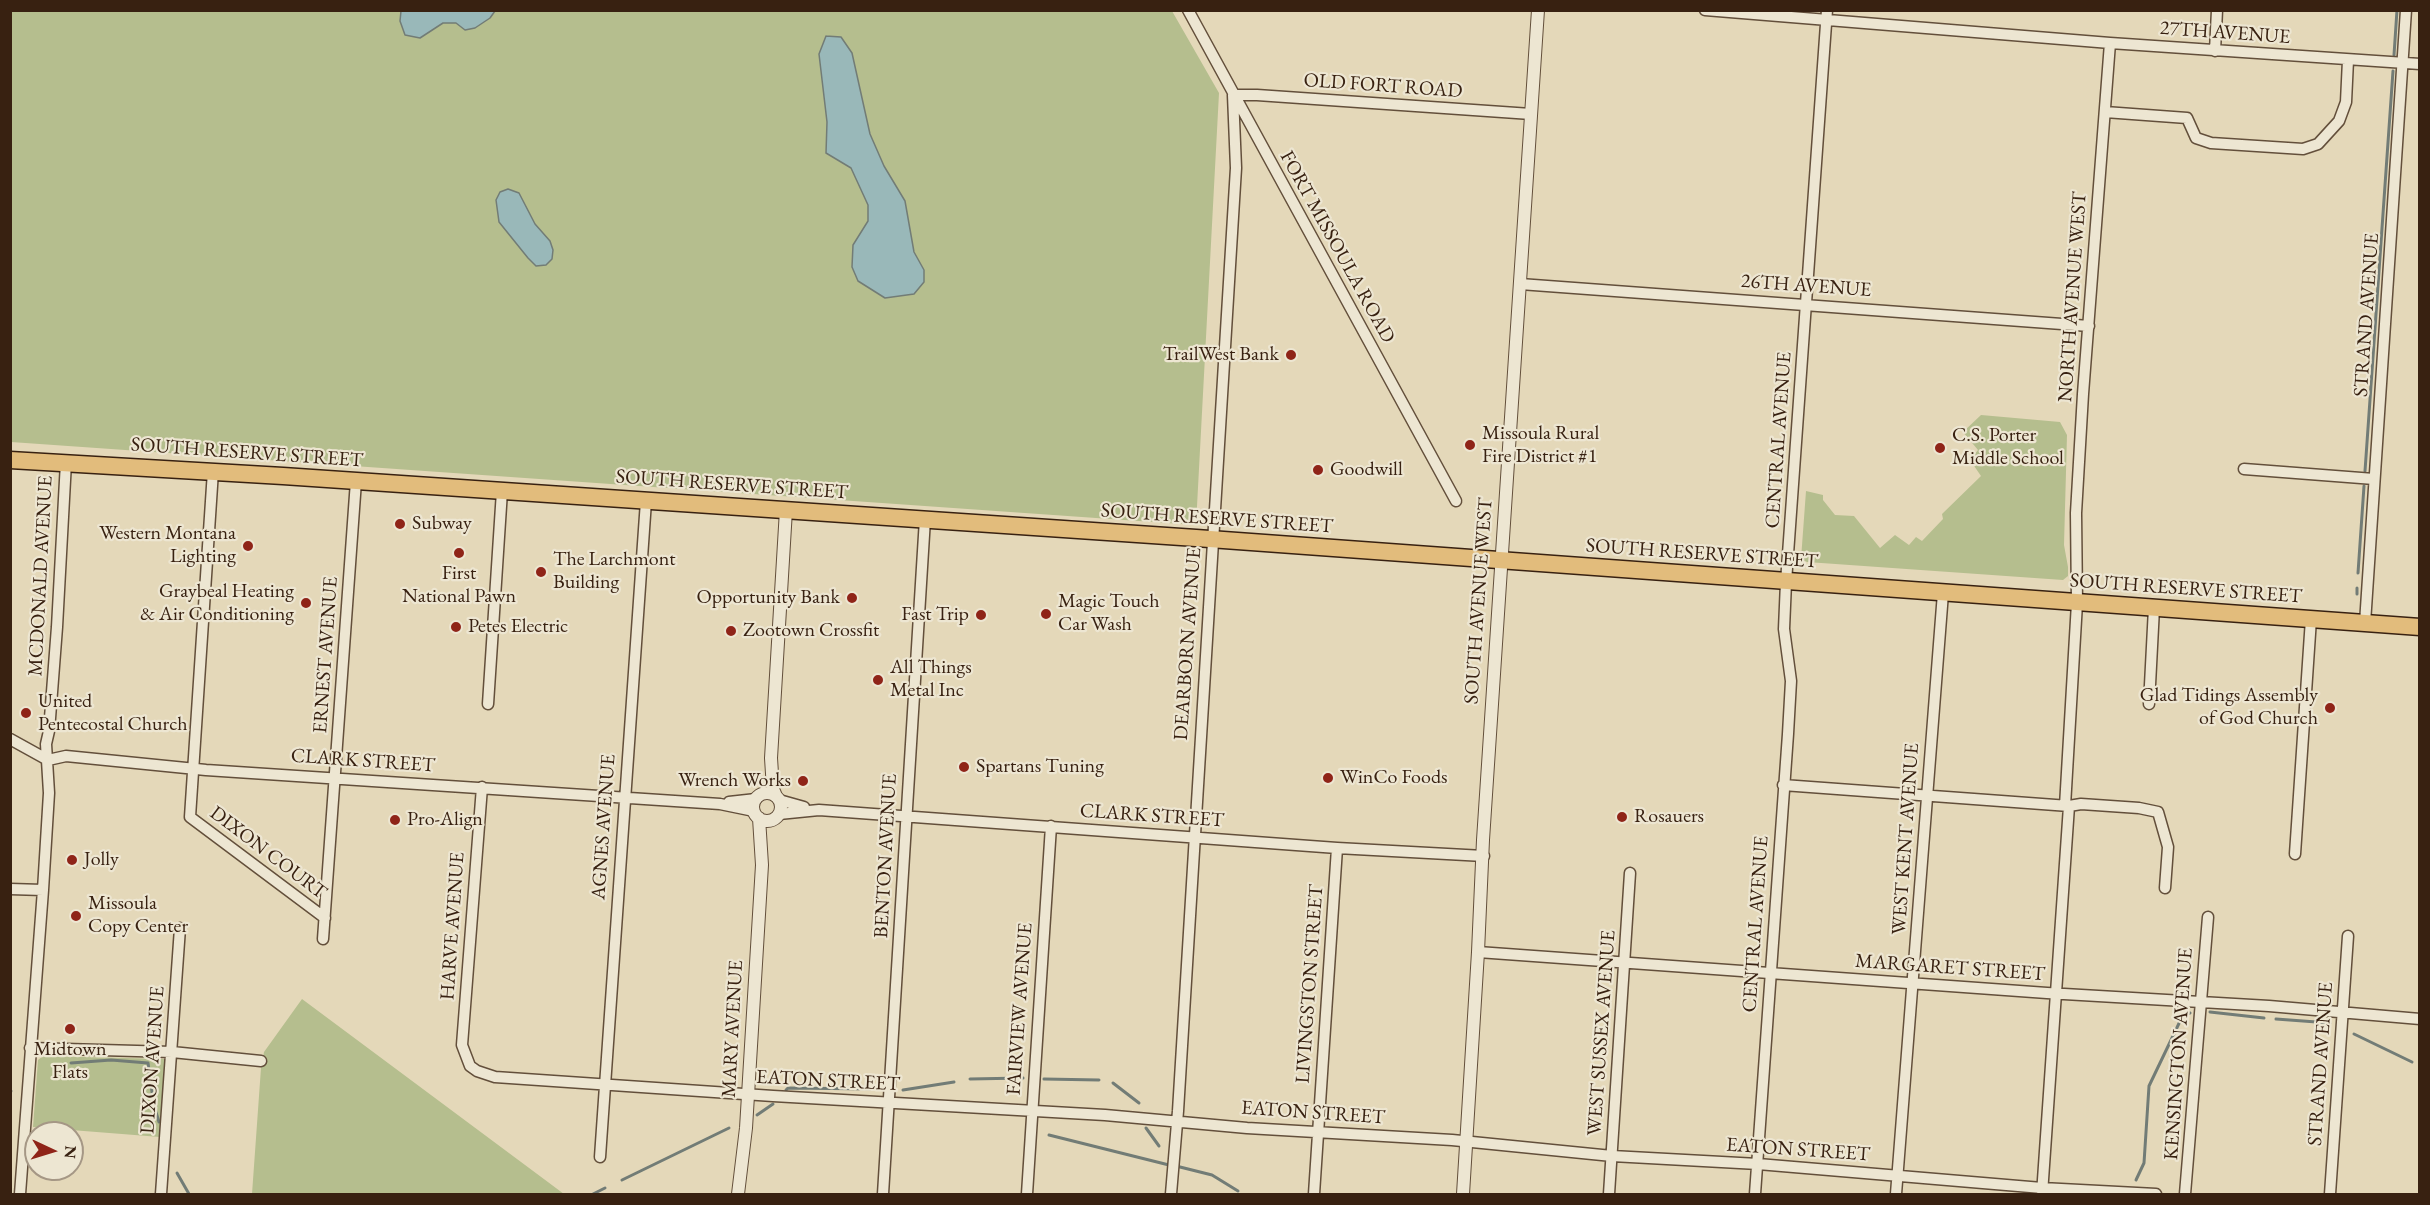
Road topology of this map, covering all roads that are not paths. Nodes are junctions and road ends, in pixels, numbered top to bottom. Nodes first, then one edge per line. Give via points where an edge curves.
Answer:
1 (1188, 10) edge
2 (1538, 10) edge
3 (1705, 10) edge
4 (2217, 10) edge
5 (2406, 10) edge
6 (1827, 16) edge
7 (2110, 43) junction
8 (2215, 51) junction
9 (2349, 60) junction
10 (2402, 63) junction
11 (2420, 64) edge
12 (1233, 95) junction
13 (2105, 112) junction
14 (1531, 114) junction
15 (1520, 284) junction
16 (1806, 304) junction
17 (2089, 326) junction
18 (10, 460) edge
19 (66, 462) junction
20 (2244, 470) dead end
21 (213, 471) junction
22 (2374, 479) junction
23 (356, 481) junction
24 (502, 491) junction
25 (645, 501) junction
26 (1456, 501) dead end
27 (786, 510) junction
28 (925, 519) junction
29 (1213, 539) junction
30 (1501, 560) junction
31 (1786, 582) junction
32 (1944, 593) junction
33 (2076, 603) junction
34 (2154, 608) junction
35 (2311, 619) junction
36 (2365, 623) junction
37 (2420, 627) edge
38 (488, 704) dead end
39 (2149, 704) dead end
40 (10, 739) edge
41 (771, 758) junction
42 (48, 760) junction
43 (192, 768) junction
44 (336, 777) junction
45 (1783, 785) junction
46 (482, 787) junction
47 (1927, 794) junction
48 (624, 798) junction
49 (778, 798) junction
50 (2067, 806) junction
51 (763, 809) junction
52 (819, 810) junction
53 (907, 817) junction
54 (1051, 826) junction
55 (1194, 838) junction
56 (1337, 848) junction
57 (2295, 854) dead end
58 (1484, 856) junction
59 (1630, 873) dead end
60 (2165, 888) dead end
61 (10, 889) edge
62 (43, 890) junction
63 (2208, 917) dead end
64 (325, 918) junction
65 (180, 928) dead end
66 (2348, 936) dead end
67 (323, 939) dead end
68 (1478, 951) junction
69 (1625, 962) junction
70 (1771, 972) junction
71 (1913, 983) junction
72 (2055, 994) junction
73 (2202, 1002) junction
74 (2343, 1014) junction
75 (2420, 1019) edge
76 (30, 1048) junction
77 (172, 1052) junction
78 (261, 1060) dead end
79 (470, 1066) joint
80 (604, 1084) junction
81 (748, 1094) junction
82 (889, 1102) junction
83 (1032, 1110) junction
84 (1177, 1120) junction
85 (1318, 1133) junction
86 (1466, 1141) junction
87 (1612, 1156) junction
88 (600, 1157) dead end
89 (1758, 1164) junction
90 (1898, 1176) junction
91 (2042, 1191) edge
92 (20, 1194) edge
93 (161, 1194) edge
94 (738, 1194) edge
95 (883, 1194) edge
96 (1027, 1194) edge
97 (1171, 1194) edge
98 (1314, 1194) edge
99 (1463, 1194) edge
100 (1609, 1194) edge
101 (1755, 1194) edge
102 (1896, 1194) edge
103 (2156, 1194) edge
104 (2185, 1194) edge
105 (2330, 1194) edge

1 - 12 street, FORT MISSOULA ROAD
2 - 14 street, SOUTH AVENUE WEST
3 - 6 street, 27TH AVENUE
4 - 8 street
5 - 10 street, STRAND AVENUE
6 - 7 street, 27TH AVENUE
6 - 16 street, CENTRAL AVENUE
7 - 8 street, 27TH AVENUE
7 - 13 street, NORTH AVENUE WEST
8 - 9 street, 27TH AVENUE
9 - 10 street, 27TH AVENUE
9 - 13 street via 2346,102 2339,121 2318,144 2303,149 2211,143 2196,138 2187,118
10 - 11 street, 27TH AVENUE
10 - 22 street, STRAND AVENUE
12 - 14 street, OLD FORT ROAD
12 - 26 street, FORT MISSOULA ROAD
12 - 29 street, DEARBORN AVENUE via 1236,168
13 - 17 street, NORTH AVENUE WEST
14 - 15 street, SOUTH AVENUE WEST
15 - 16 street, 26TH AVENUE
15 - 30 street, SOUTH AVENUE WEST
16 - 17 street, 26TH AVENUE
16 - 31 street, CENTRAL AVENUE
17 - 33 street, NORTH AVENUE WEST via 2076,513
18 - 19 highway, SOUTH RESERVE STREET
19 - 21 highway, SOUTH RESERVE STREET
19 - 42 street, MCDONALD AVENUE
20 - 22 street
21 - 23 highway, SOUTH RESERVE STREET
21 - 43 street
22 - 36 street, STRAND AVENUE
23 - 24 highway, SOUTH RESERVE STREET
23 - 44 street, ERNEST AVENUE
24 - 25 highway, SOUTH RESERVE STREET
24 - 38 street
25 - 27 highway, SOUTH RESERVE STREET
25 - 48 street, AGNES AVENUE
27 - 28 highway, SOUTH RESERVE STREET
27 - 41 street
28 - 29 highway, SOUTH RESERVE STREET
28 - 53 street, BENTON AVENUE
29 - 30 highway, SOUTH RESERVE STREET
29 - 55 street, DEARBORN AVENUE
30 - 31 highway, SOUTH RESERVE STREET
30 - 58 street, SOUTH AVENUE WEST
31 - 32 highway, SOUTH RESERVE STREET
31 - 45 street, CENTRAL AVENUE via 1784,628 1791,681
32 - 33 highway, SOUTH RESERVE STREET
32 - 47 street, WEST KENT AVENUE
33 - 34 highway, SOUTH RESERVE STREET
33 - 50 street, NORTH AVENUE WEST
34 - 35 highway, SOUTH RESERVE STREET
34 - 39 street
35 - 36 highway, SOUTH RESERVE STREET
35 - 57 street
36 - 37 highway, SOUTH RESERVE STREET
40 - 42 street
41 - 49 street via 773,789
41 - 51 street
42 - 43 street, CLARK STREET via 66,756
42 - 62 street, MCDONALD AVENUE
43 - 44 street, CLARK STREET
43 - 64 street, DIXON COURT via 190,817
44 - 46 street, CLARK STREET
44 - 64 street, ERNEST AVENUE
45 - 47 street
45 - 70 street, CENTRAL AVENUE
46 - 48 street, CLARK STREET
46 - 79 street, HARVE AVENUE via 462,1045
47 - 50 street
47 - 71 street, WEST KENT AVENUE
48 - 51 street, CLARK STREET
48 - 80 street, AGNES AVENUE
49 - 51 street
49 - 51 street via 768,793
49 - 52 street
50 - 60 street via 2158,812 2168,847
50 - 72 street, NORTH AVENUE WEST
51 - 52 street, CLARK STREET
51 - 81 street, MARY AVENUE
52 - 53 street, CLARK STREET
53 - 54 street, CLARK STREET
53 - 82 street, BENTON AVENUE
54 - 55 street, CLARK STREET
54 - 83 street, FAIRVIEW AVENUE
55 - 56 street, CLARK STREET
55 - 84 street, DEARBORN AVENUE
56 - 58 street, CLARK STREET
56 - 85 street, LIVINGSTON STREET
58 - 68 street, SOUTH AVENUE WEST
59 - 69 street, WEST SUSSEX AVENUE
61 - 62 street
62 - 76 street, MCDONALD AVENUE
63 - 73 street, KENSINGTON AVENUE
64 - 67 street, ERNEST AVENUE
65 - 77 street, DIXON AVENUE
66 - 74 street, STRAND AVENUE
68 - 69 street, MARGARET STREET
68 - 86 street, SOUTH AVENUE WEST
69 - 70 street, MARGARET STREET
69 - 87 street, WEST SUSSEX AVENUE
70 - 71 street, MARGARET STREET
70 - 89 street, CENTRAL AVENUE
71 - 72 street, MARGARET STREET
71 - 90 street, WEST KENT AVENUE
72 - 73 street, MARGARET STREET
72 - 91 street, NORTH AVENUE WEST
73 - 74 street, MARGARET STREET
73 - 104 street, KENSINGTON AVENUE
74 - 75 street, MARGARET STREET
74 - 105 street, STRAND AVENUE
76 - 77 street
76 - 92 street, MCDONALD AVENUE
77 - 78 street
77 - 93 street, DIXON AVENUE
79 - 80 street, EATON STREET via 495,1077
80 - 81 street, EATON STREET
80 - 88 street, AGNES AVENUE
81 - 82 street, EATON STREET
81 - 94 street, MARY AVENUE
82 - 83 street, EATON STREET
82 - 95 street, BENTON AVENUE
83 - 84 street, EATON STREET
83 - 96 street, FAIRVIEW AVENUE
84 - 85 street, EATON STREET
84 - 97 street, DEARBORN AVENUE
85 - 86 street, EATON STREET
85 - 98 street, LIVINGSTON STREET
86 - 87 street, EATON STREET
86 - 99 street, SOUTH AVENUE WEST
87 - 89 street, EATON STREET
87 - 100 street, WEST SUSSEX AVENUE
89 - 90 street, EATON STREET
89 - 101 street, CENTRAL AVENUE
90 - 91 street, EATON STREET
90 - 102 street, WEST KENT AVENUE
91 - 103 street, EATON STREET

